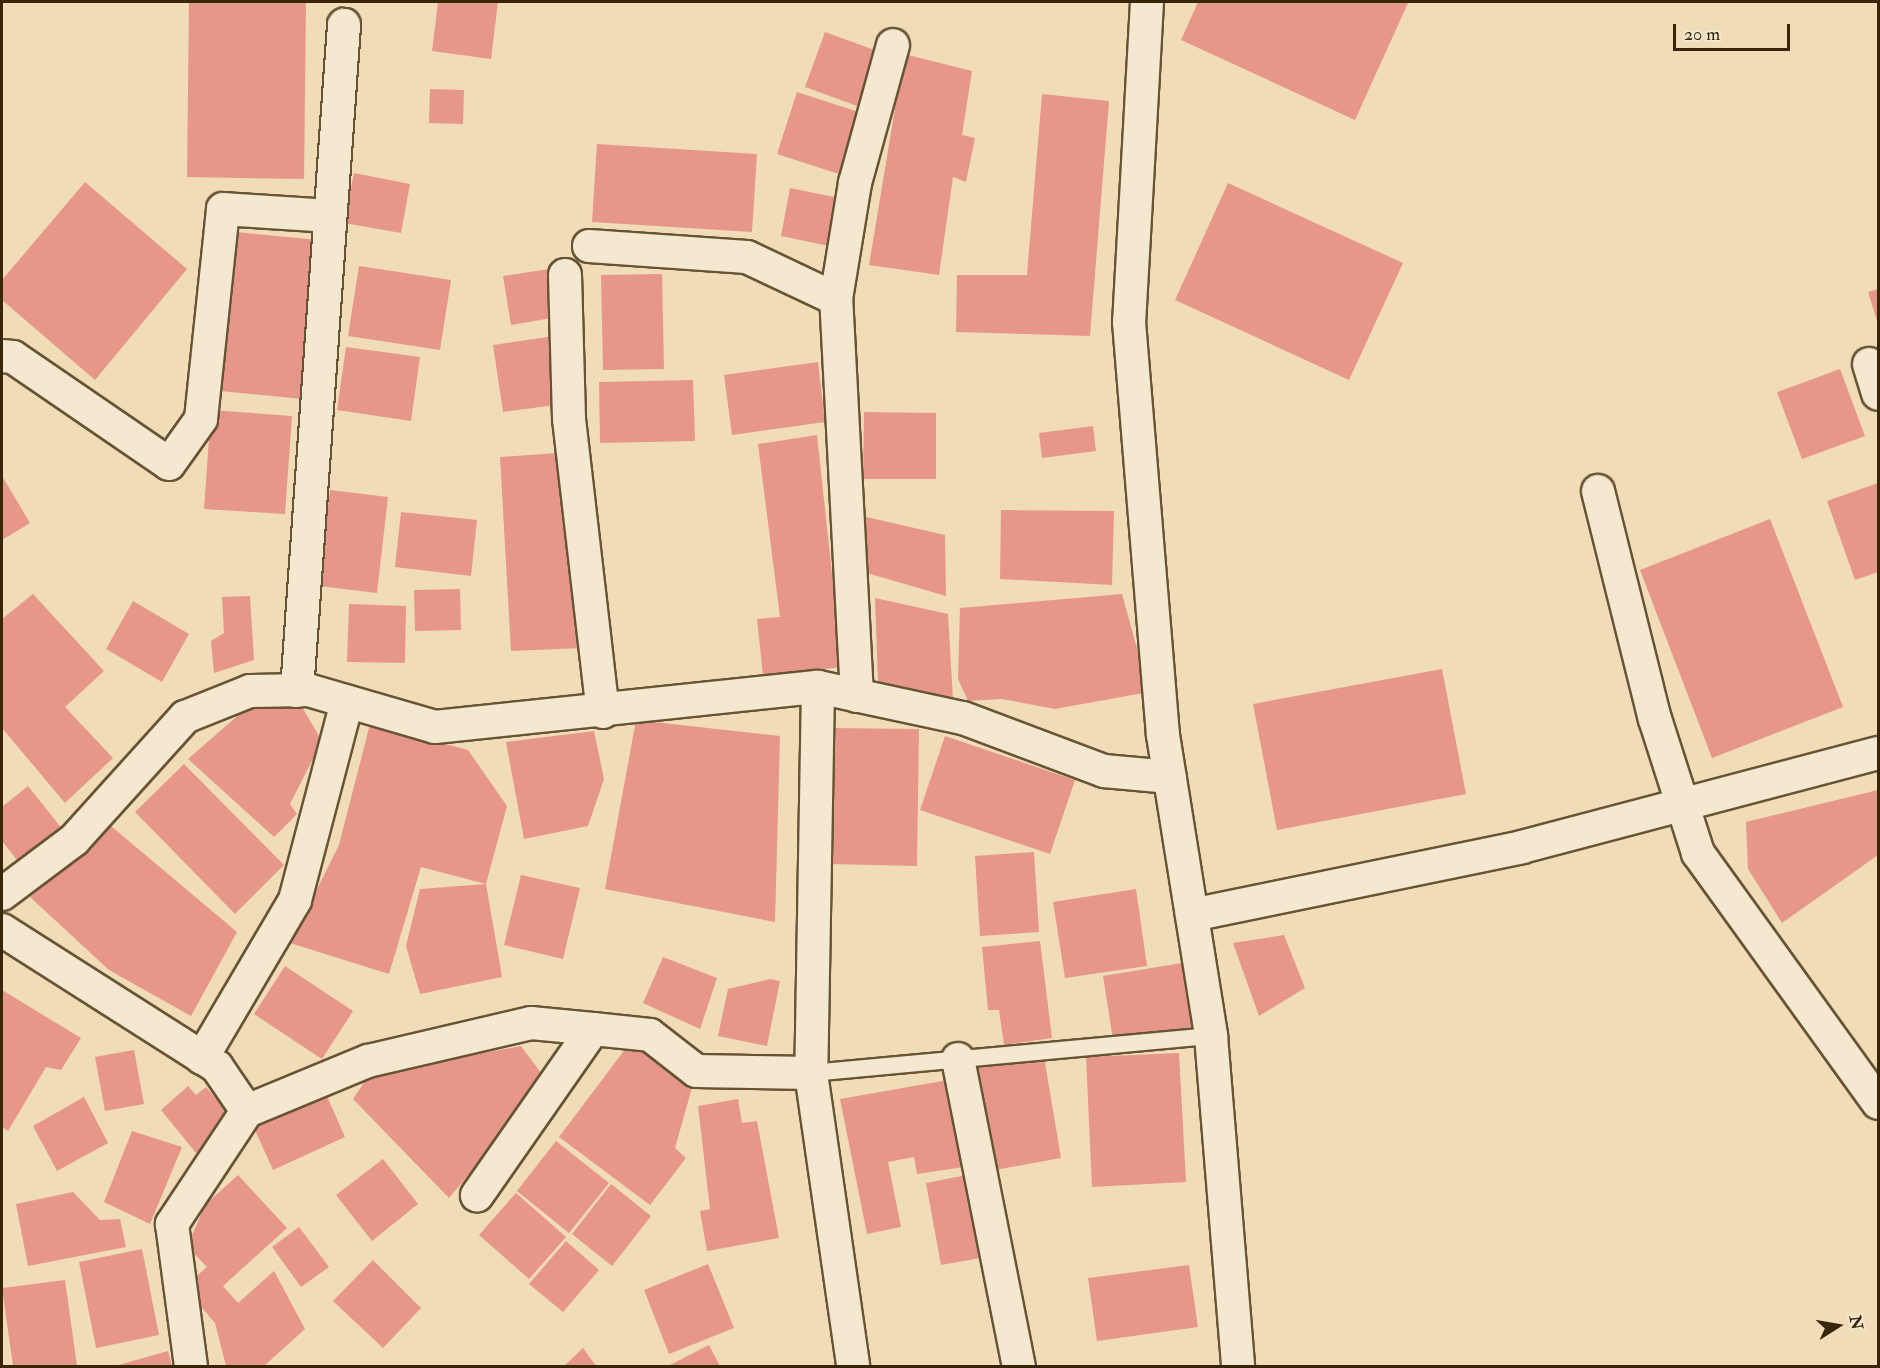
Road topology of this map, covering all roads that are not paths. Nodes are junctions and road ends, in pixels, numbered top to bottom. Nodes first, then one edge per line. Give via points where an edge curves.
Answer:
1 (1147, 2) edge
2 (344, 25) dead end
3 (893, 45) dead end
4 (330, 216) junction
5 (589, 246) dead end
6 (565, 275) dead end
7 (836, 299) junction
8 (2, 356) edge
9 (1869, 364) dead end
10 (1878, 394) edge
11 (1598, 491) dead end
12 (818, 687) junction
13 (297, 691) junction
14 (857, 696) junction
15 (347, 702) junction
16 (603, 712) junction
17 (1878, 753) edge
18 (1170, 777) junction
19 (1684, 807) junction
20 (2, 894) edge
21 (1192, 915) junction
22 (2, 930) edge
23 (593, 1029) junction
24 (1211, 1036) junction
25 (202, 1058) junction
26 (958, 1059) junction
27 (811, 1073) junction
28 (1878, 1103) edge
29 (247, 1111) junction
30 (477, 1195) dead end
31 (191, 1366) edge
32 (854, 1366) edge
33 (1019, 1366) edge
34 (1238, 1366) edge

1 - 18 street via 1129,322
2 - 4 street
3 - 7 street via 855,183
4 - 8 street via 223,209 201,419 169,464 13,357
4 - 13 street
5 - 7 street via 747,257
6 - 16 street via 569,419
7 - 14 street
9 - 10 street
11 - 19 street via 1655,719
12 - 14 street
12 - 16 street
12 - 27 street
13 - 15 street
13 - 20 street via 250,691 186,717 74,840
14 - 18 street via 963,718 1104,771
15 - 16 street via 435,727
15 - 25 street via 296,900
17 - 19 street
18 - 21 street
19 - 21 street
19 - 28 street via 1698,853
21 - 24 street
22 - 25 street
23 - 27 street via 650,1035 696,1071
23 - 29 street via 531,1023 380,1058
23 - 30 street
24 - 26 lane
24 - 34 street
25 - 29 street via 217,1067
26 - 27 lane
26 - 33 street
27 - 32 street
29 - 31 street via 172,1224

